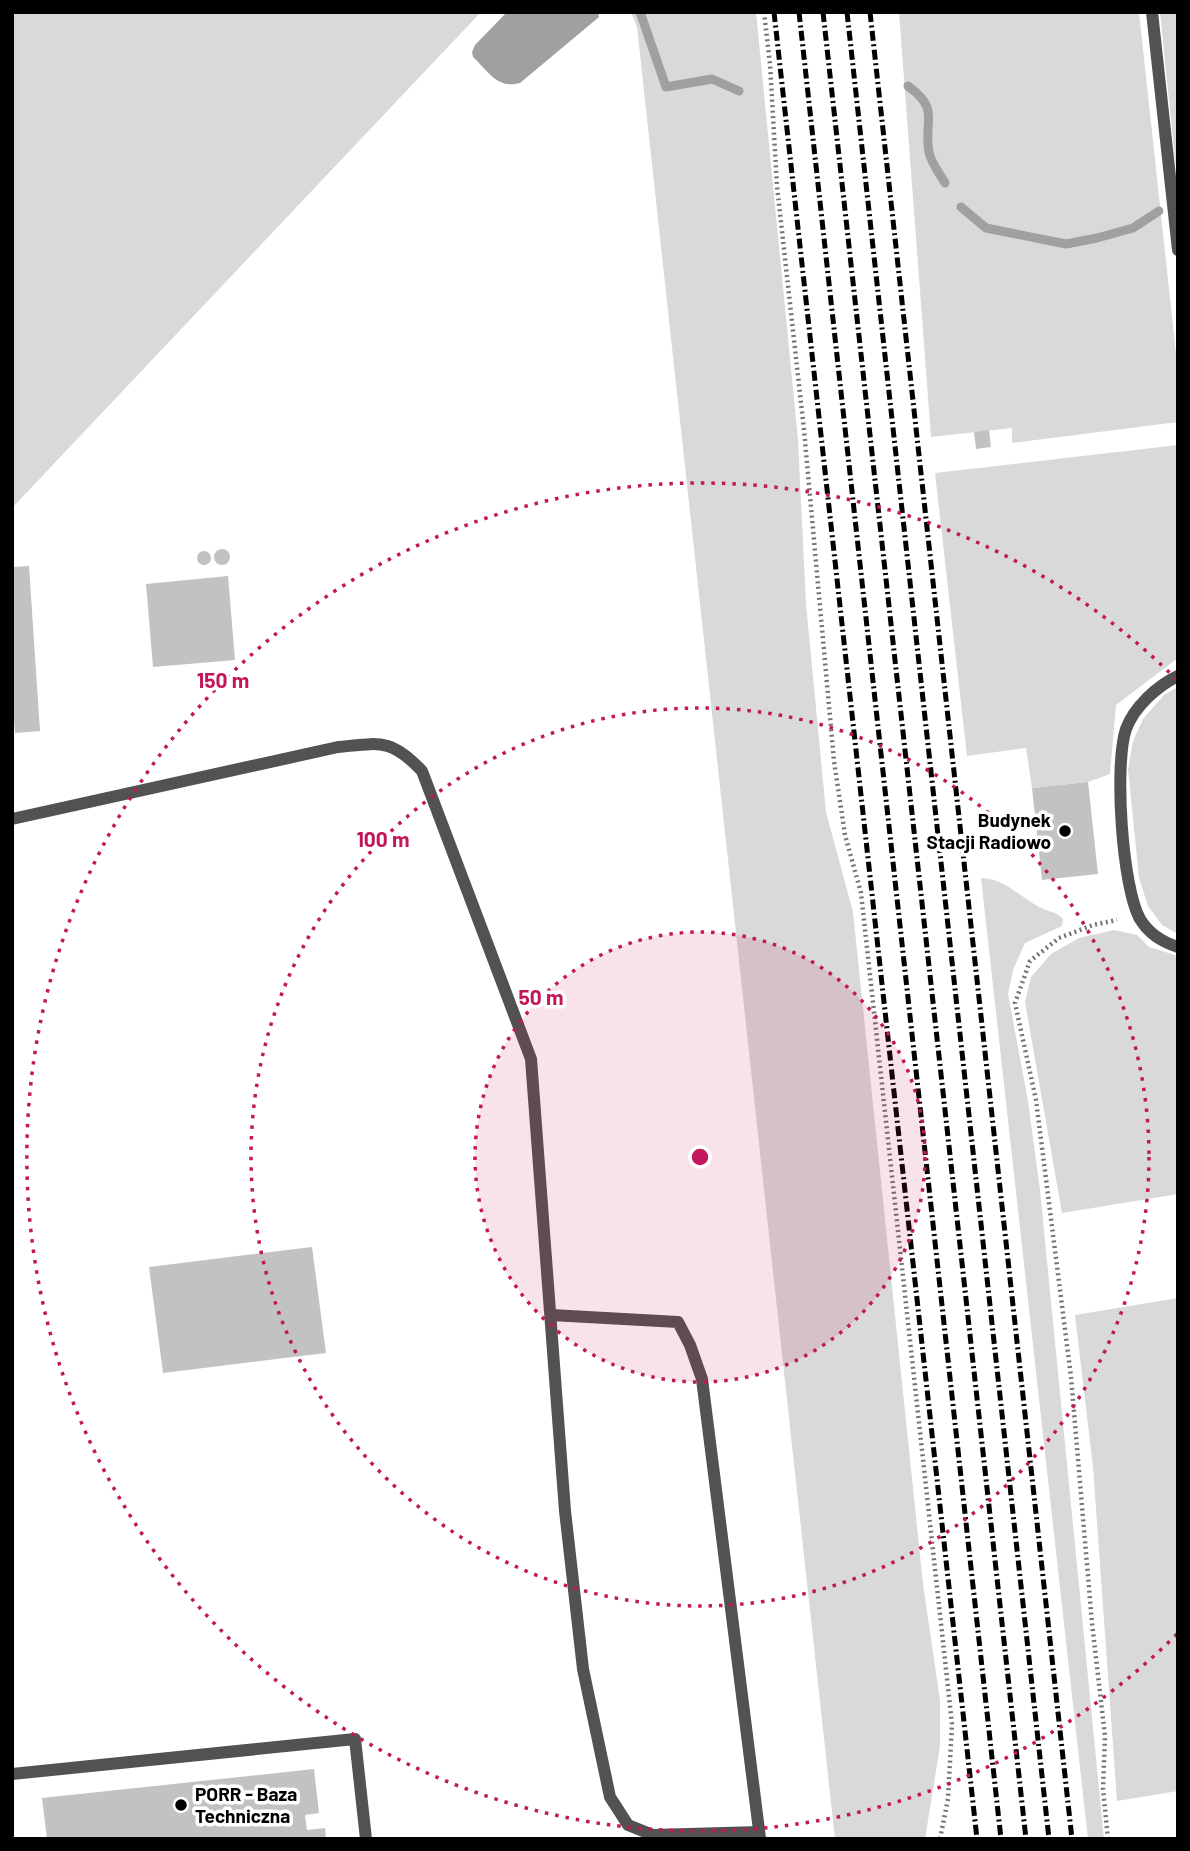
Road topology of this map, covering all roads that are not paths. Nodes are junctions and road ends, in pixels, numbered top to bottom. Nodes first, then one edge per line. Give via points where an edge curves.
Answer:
1 (1152, 12) edge
2 (1178, 250) edge
3 (1178, 676) edge
4 (12, 818) edge
5 (1178, 947) edge
6 (551, 1315) junction
7 (12, 1774) edge
8 (760, 1836) edge
9 (366, 1839) edge

1 - 2 lane
3 - 5 lane via 1144,702 1127,727 1120,758 1126,857 1139,917 1163,942
4 - 6 lane via 338,747 381,743 406,754 422,771 531,1059
6 - 8 lane via 678,1322 690,1345 702,1379
6 - 8 lane via 565,1511 583,1669 610,1797 628,1825 653,1835
7 - 9 lane via 355,1739

